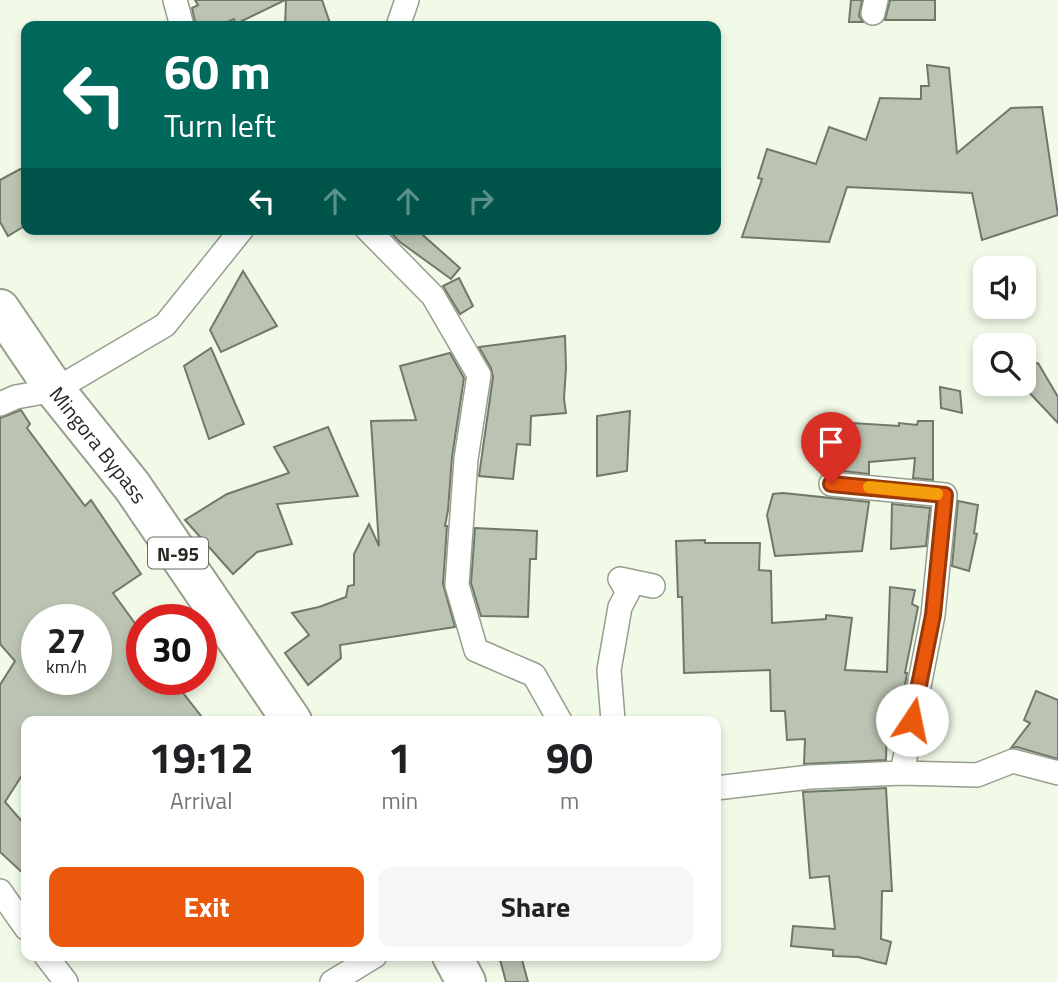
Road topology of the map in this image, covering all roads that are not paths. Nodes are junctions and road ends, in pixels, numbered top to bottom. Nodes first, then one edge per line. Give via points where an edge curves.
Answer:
1 (175, 0) edge
2 (407, 0) edge
3 (181, 21) edge
4 (400, 21) edge
5 (237, 235) edge
6 (373, 235) edge
7 (0, 309) edge
8 (55, 390) junction
9 (0, 404) edge
10 (831, 484) dead end
11 (653, 586) dead end
12 (289, 716) edge
13 (556, 716) edge
14 (613, 716) edge
15 (902, 773) junction
16 (1058, 773) edge
17 (721, 787) edge
18 (0, 891) edge
19 (21, 921) edge
20 (50, 961) edge
21 (367, 961) edge
22 (455, 961) edge
23 (66, 982) edge
24 (332, 982) edge
25 (466, 982) edge

1 - 3 street
2 - 4 street
5 - 8 street via 164,325
6 - 13 street via 433,296 479,375 466,459 457,585 476,650 534,675
7 - 8 highway, Mingora Bypass / N-95
8 - 9 street
8 - 12 highway, Mingora Bypass / N-95 via 132,486
10 - 15 street via 945,495 933,615
11 - 14 street via 620,579 628,592 620,607 609,670
15 - 16 street via 977,775 1013,761
15 - 17 street
18 - 19 street
20 - 23 street
21 - 24 street
22 - 25 highway

